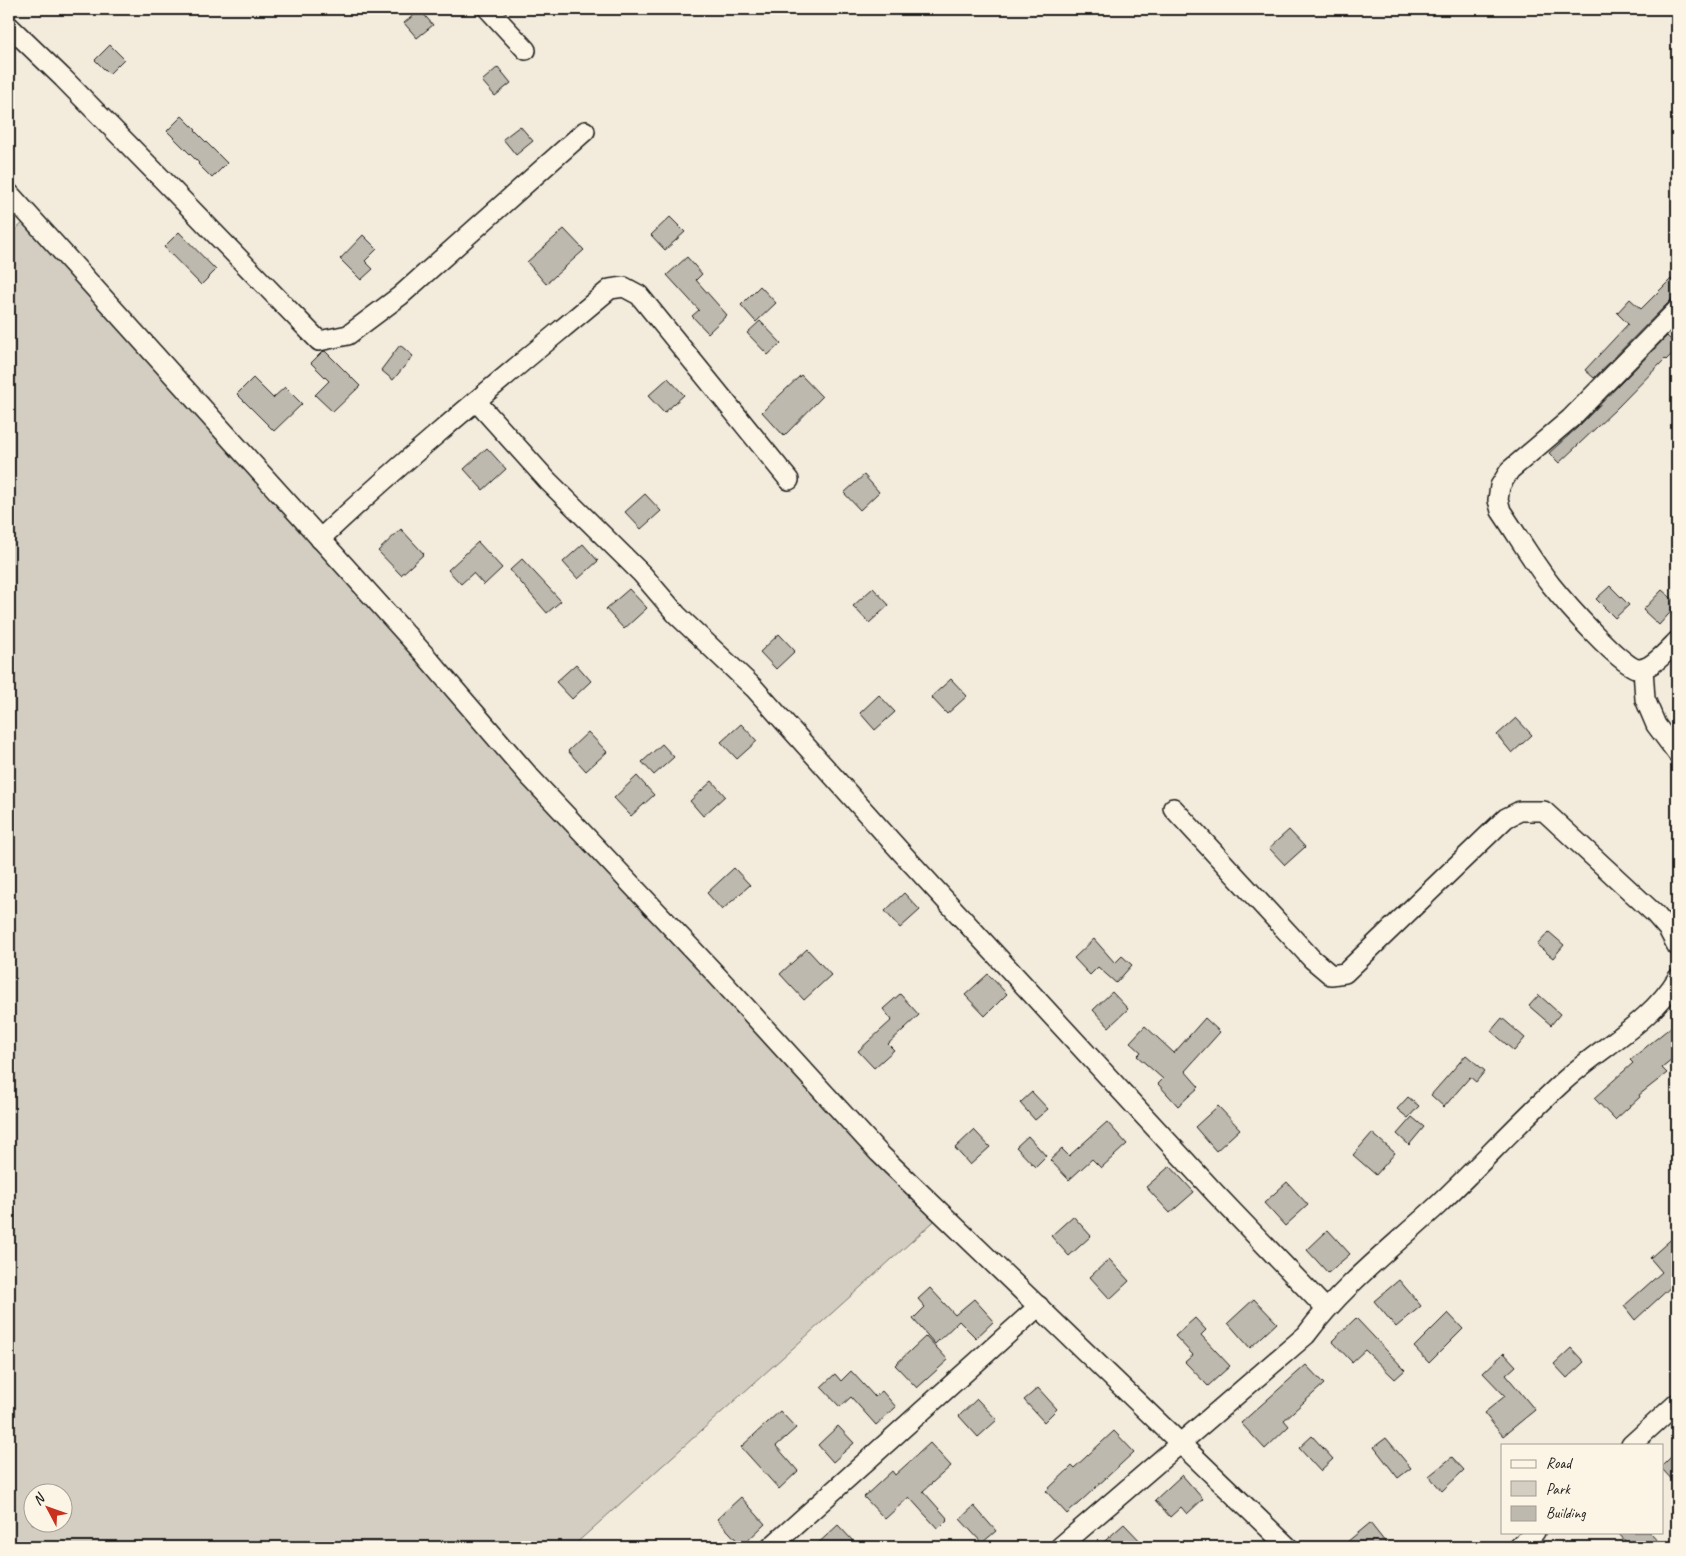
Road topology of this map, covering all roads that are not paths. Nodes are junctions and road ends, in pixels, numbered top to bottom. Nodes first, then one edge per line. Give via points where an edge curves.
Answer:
1 (488, 9) edge
2 (9, 26) edge
3 (526, 50) dead end
4 (585, 131) dead end
5 (9, 194) edge
6 (1677, 310) edge
7 (476, 401) junction
8 (789, 480) dead end
9 (320, 539) junction
10 (1677, 641) edge
11 (1643, 669) junction
12 (1677, 753) edge
13 (1173, 808) dead end
14 (1677, 946) edge
15 (1677, 979) edge
16 (1039, 1306) junction
17 (1326, 1309) junction
18 (1677, 1402) edge
19 (1180, 1442) junction
20 (1632, 1444) edge
21 (1533, 1534) edge
22 (771, 1547) edge
23 (1060, 1547) edge
24 (1288, 1547) edge
25 (1519, 1547) edge

1 - 3 street
2 - 4 street via 319,341 348,335 400,296
5 - 9 street
6 - 11 street via 1570,419 1510,470 1500,486 1498,500 1501,511 1551,584 1613,653 1635,669
7 - 8 street via 610,289 624,287 639,294
7 - 9 street
7 - 17 street via 548,481 642,574 677,615 754,688 1216,1194
9 - 16 street via 530,778 879,1153
10 - 11 street
11 - 12 street via 1644,699 1656,725
13 - 14 street via 1312,959 1331,975 1345,973 1506,818 1520,811 1544,811 1655,914
15 - 17 street via 1668,995 1649,1013 1566,1079
16 - 19 street
16 - 22 street
17 - 19 street via 1306,1335
18 - 20 street
19 - 23 street
19 - 24 street
21 - 25 street

